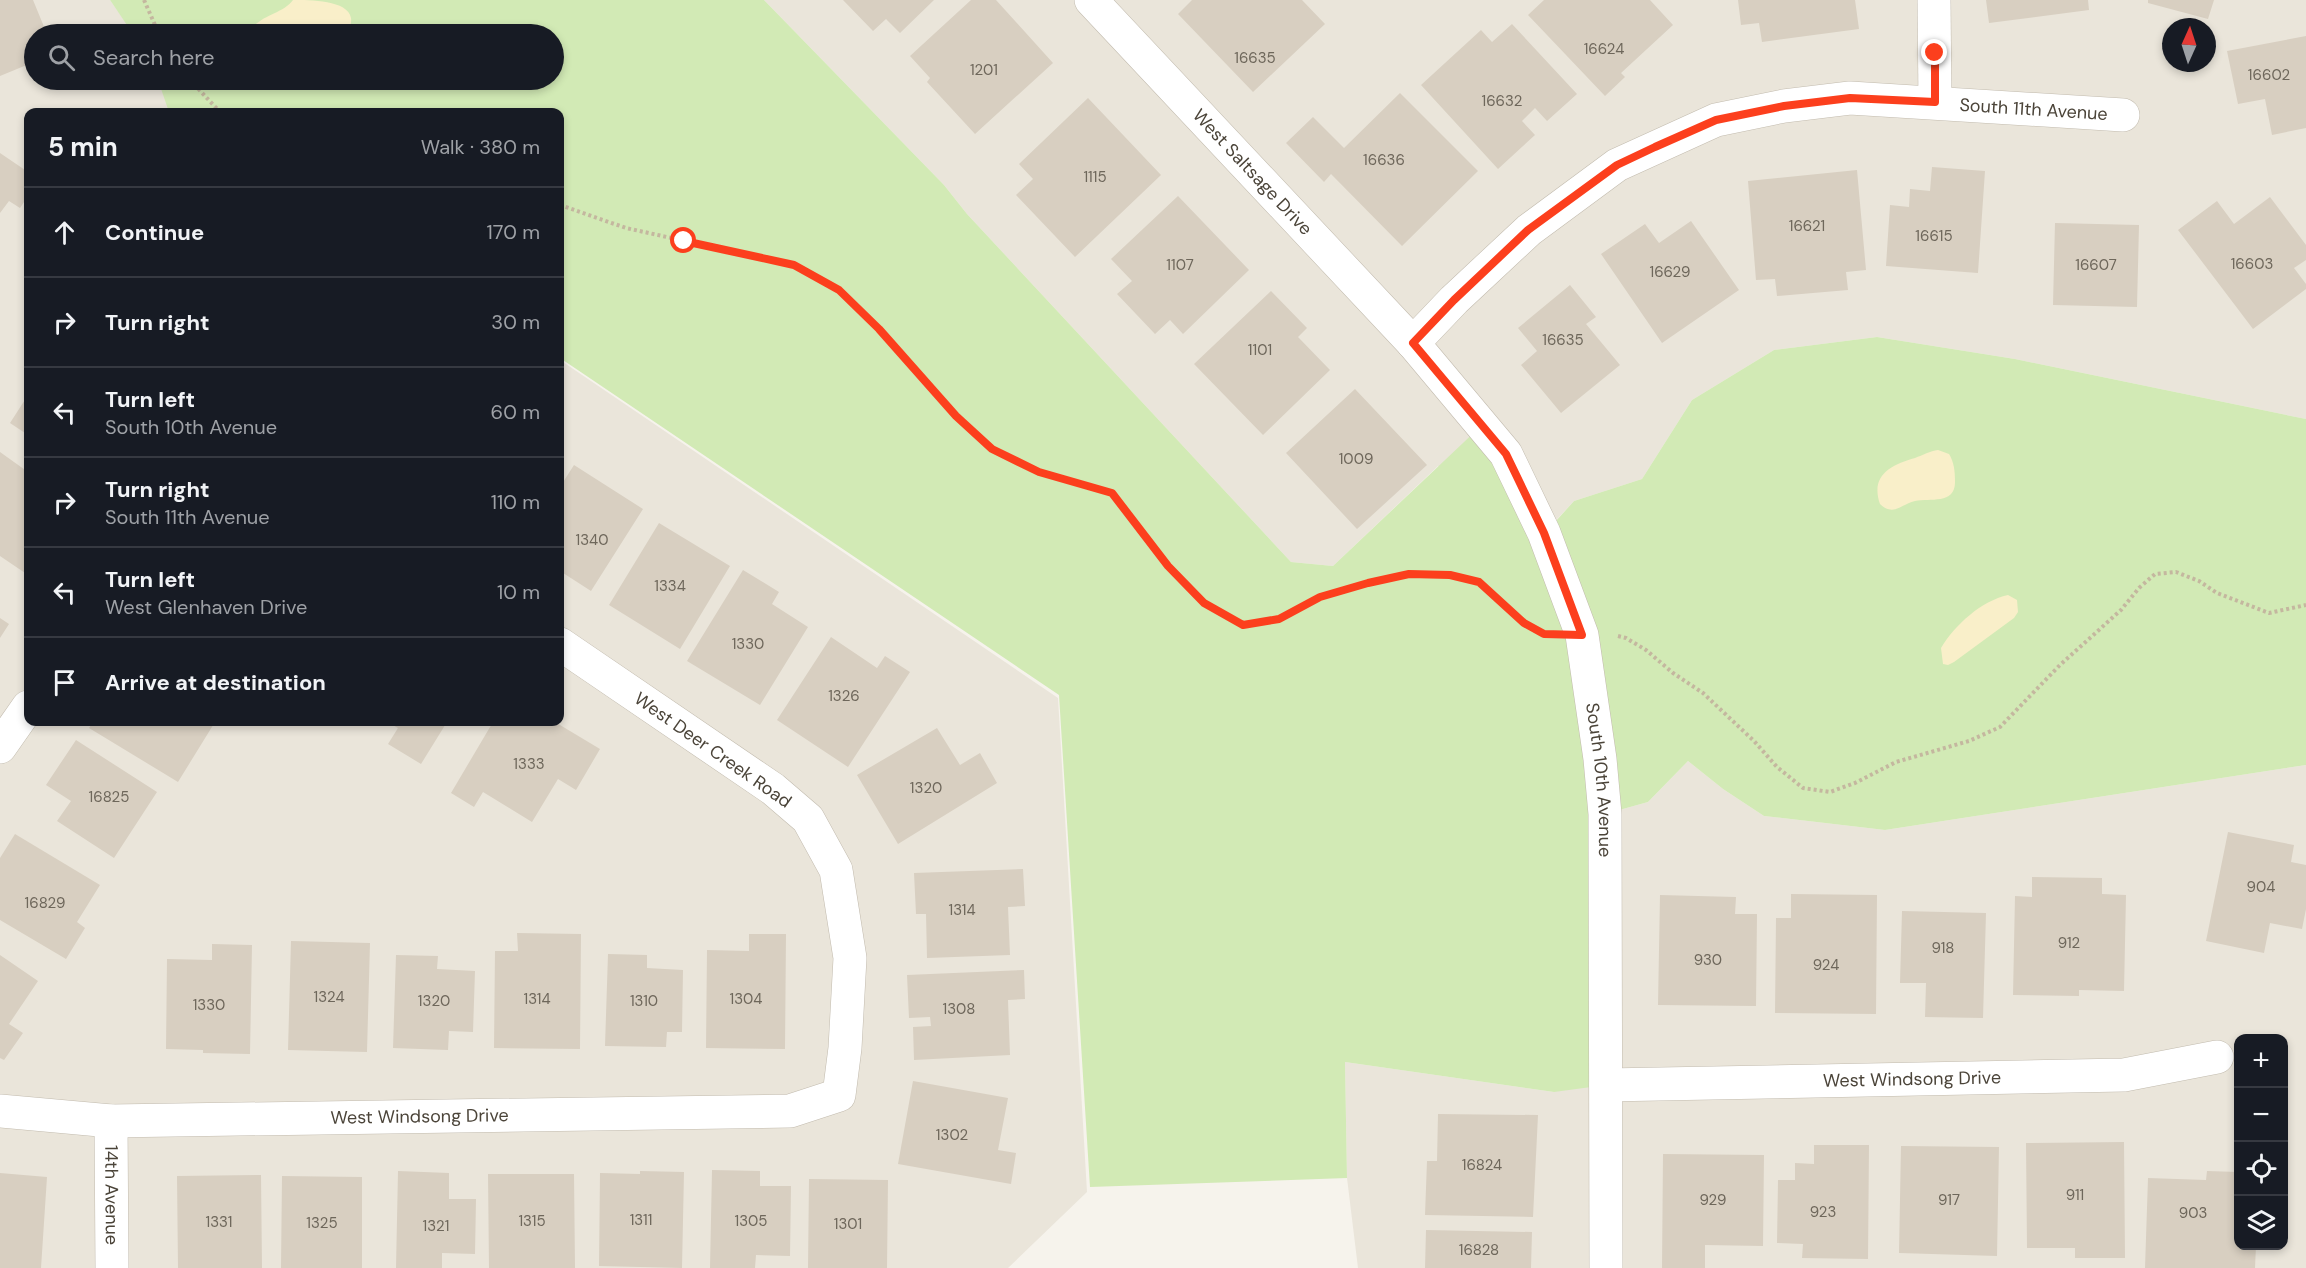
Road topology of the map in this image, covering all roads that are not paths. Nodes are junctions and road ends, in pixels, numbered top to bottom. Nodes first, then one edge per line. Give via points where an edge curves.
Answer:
1 (1091, 0) edge
2 (1934, 0) edge
3 (1935, 102) junction
4 (2123, 115) dead end
5 (1413, 343) junction
6 (564, 647) edge
7 (24, 713) edge
8 (0, 747) edge
9 (2217, 1057) dead end
10 (1605, 1085) junction
11 (838, 1095) joint
12 (0, 1111) edge
13 (111, 1121) junction
14 (112, 1268) edge
15 (1606, 1268) edge

1 - 5 street, West Saltsage Drive
2 - 3 street
3 - 4 street, South 11th Avenue
3 - 5 street, South 11th Avenue via 1850,98 1784,106 1716,120 1645,152 1617,165 1528,230
5 - 10 street, South 10th Avenue via 1506,454 1544,533 1582,635 1605,814
6 - 11 street, West Deer Creek Road via 773,789 808,819 836,870 850,958
7 - 8 street
9 - 10 street, West Windsong Drive via 2124,1075
10 - 15 street, South 10th Avenue
11 - 13 street, West Windsong Drive via 790,1111
12 - 13 street, West Windsong Drive
13 - 14 street, 14th Avenue

